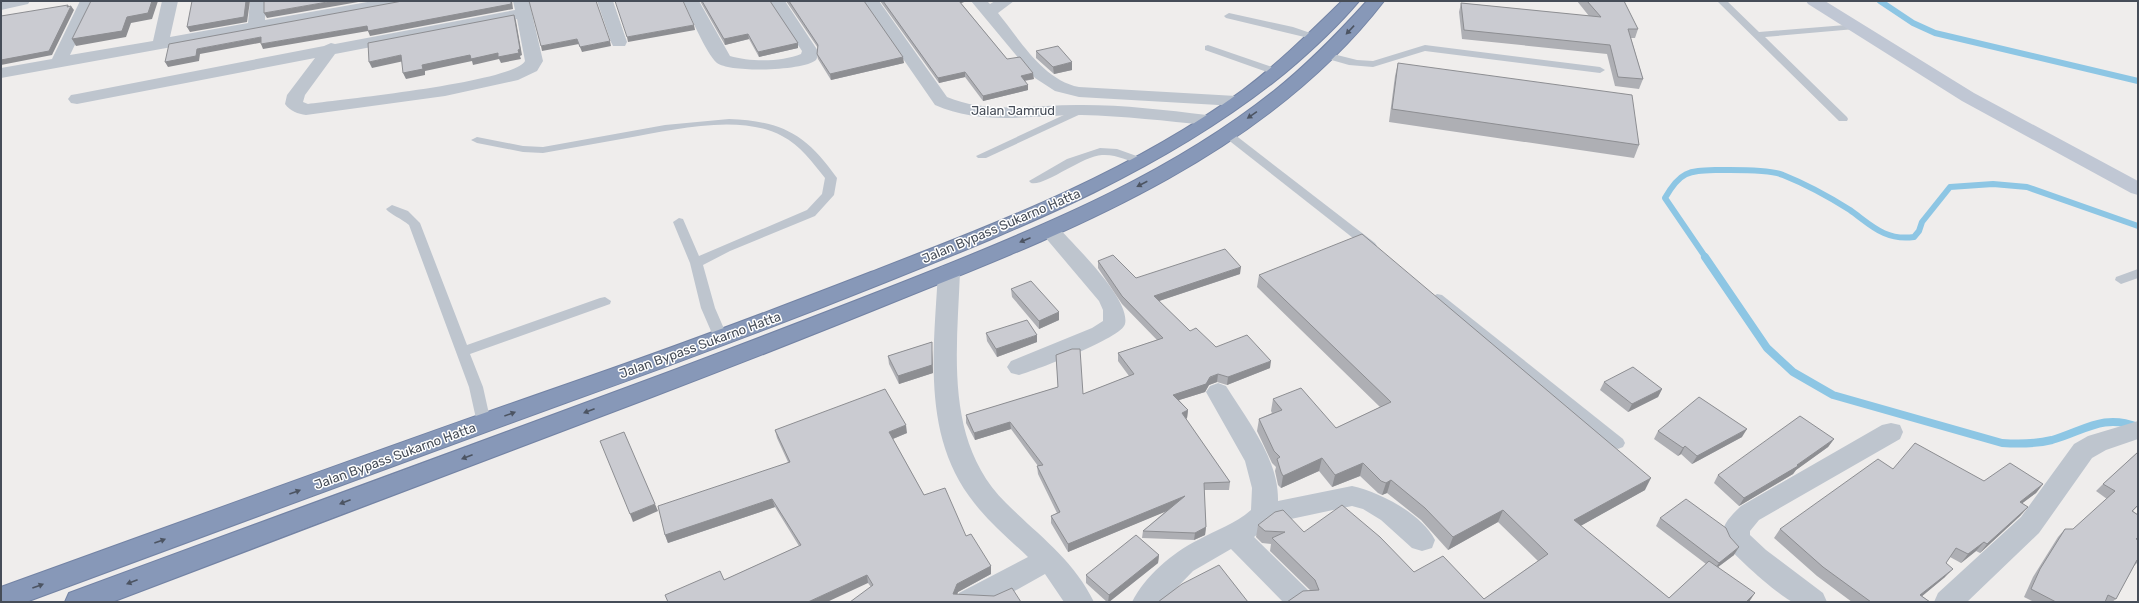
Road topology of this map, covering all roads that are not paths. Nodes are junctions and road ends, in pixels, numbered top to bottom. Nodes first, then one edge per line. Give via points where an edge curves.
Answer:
1 (22, 1) edge
2 (88, 1) edge
3 (170, 1) edge
4 (258, 1) edge
5 (399, 1) edge
6 (606, 1) edge
7 (691, 1) edge
8 (777, 1) edge
9 (871, 1) edge
10 (1006, 1) edge
11 (1351, 1) edge
12 (1376, 1) edge
13 (1722, 1) edge
14 (1814, 1) edge
15 (351, 5) edge
16 (3, 7) edge
17 (521, 7) edge
18 (984, 7) edge
19 (1229, 16) dead end
20 (256, 26) junction
21 (1855, 26) junction
22 (1756, 34) junction
23 (619, 42) dead end
24 (160, 44) junction
25 (1321, 46) junction
26 (331, 48) junction
27 (1208, 48) dead end
28 (58, 63) junction
29 (1600, 70) dead end
30 (1277, 72) junction
31 (1, 73) edge
32 (77, 99) dead end
33 (1236, 102) junction
34 (1081, 110) junction
35 (1843, 119) dead end
36 (1207, 120) junction
37 (1226, 133) junction
38 (477, 140) dead end
39 (982, 156) dead end
40 (1142, 161) junction
41 (1035, 181) dead end
42 (2138, 189) edge
43 (392, 209) dead end
44 (679, 222) dead end
45 (1049, 230) junction
46 (1384, 255) edge
47 (696, 263) junction
48 (949, 272) junction
49 (2138, 273) edge
50 (2121, 280) dead end
51 (1427, 290) edge
52 (606, 301) dead end
53 (721, 338) junction
54 (462, 352) junction
55 (1019, 367) dead end
56 (1218, 392) dead end
57 (484, 423) junction
58 (1891, 432) dead end
59 (2134, 432) edge
60 (1618, 443) dead end
61 (274, 500) junction
62 (1264, 514) junction
63 (276, 528) junction
64 (182, 533) junction
65 (1236, 536) junction
66 (1422, 540) dead end
67 (1049, 559) junction
68 (184, 562) junction
69 (1, 599) edge
70 (79, 602) edge
71 (969, 602) edge
72 (1080, 602) edge
73 (1146, 602) edge
74 (1302, 602) edge
75 (1813, 602) edge
76 (1948, 602) edge

1 - 16 street
2 - 28 street
3 - 24 street
4 - 20 street
5 - 15 street
6 - 23 street
7 - 8 street via 723,59 735,63 802,61 809,57 810,51
9 - 34 street, Jalan Jamrud via 941,101 952,107 996,111
10 - 18 street
11 - 25 highway, Jalan Bypass Sukarno Hatta
12 -> 25 highway, Jalan Bypass Sukarno Hatta
13 - 22 lane
14 - 21 main road
15 - 20 street
17 - 26 street
17 - 26 street via 534,61 531,67 518,75 445,91 306,110 294,104 296,96
18 - 33 street via 1036,70 1046,80 1063,89
19 - 25 lane via 1290,29
20 - 24 street
21 - 22 lane
21 - 42 main road via 1968,97
22 - 35 lane
24 - 28 street
25 - 29 lane via 1350,63 1373,64 1412,49 1424,48
25 - 30 highway, Jalan Bypass Sukarno Hatta
25 -> 37 highway, Jalan Bypass Sukarno Hatta via 1282,92
26 - 32 street
27 - 30 lane
28 - 31 street
30 - 33 highway, Jalan Bypass Sukarno Hatta
33 - 36 highway, Jalan Bypass Sukarno Hatta
34 - 36 street, Jalan Jamrud via 1142,112
34 - 39 lane
36 - 40 highway, Jalan Bypass Sukarno Hatta
37 -> 45 highway, Jalan Bypass Sukarno Hatta via 1158,176
37 - 46 lane
38 - 47 lane via 523,149 543,150 682,124 724,122 754,125 786,133 806,150 831,178 828,195 811,213
40 - 41 lane via 1110,150 1101,151
40 - 53 highway, Jalan Bypass Sukarno Hatta via 1068,199 1015,222
43 - 54 lane via 404,214 414,223
44 - 47 lane
45 -> 48 highway, Jalan Bypass Sukarno Hatta
45 - 55 street via 1108,298 1114,310 1114,324 1100,334
47 - 53 lane via 708,308
48 -> 63 highway, Jalan Bypass Sukarno Hatta via 733,357
48 - 67 street via 946,392 951,431 970,478 1004,519
49 - 50 lane
51 - 60 lane
52 - 54 lane
57 -> 53 highway, Jalan Bypass Sukarno Hatta
54 - 57 lane via 476,387
56 - 62 street via 1257,460 1265,488
61 -> 57 highway, Jalan Bypass Sukarno Hatta
58 - 75 street via 1750,513 1737,527 1736,539 1756,558
59 - 76 street via 2083,451 2030,525
61 - 63 highway via 251,513 244,525 250,531 257,532
61 - 64 highway, Jalan Bypass Sukarno Hatta
62 - 65 street via 1252,526
62 - 66 street via 1352,496 1366,498 1387,510
63 - 68 highway, Jalan Bypass Sukarno Hatta
64 - 68 highway via 202,530 210,532 213,536 211,543 204,550
69 -> 64 highway, Jalan Bypass Sukarno Hatta
65 - 73 street via 1198,553 1166,578
65 - 74 street
67 - 71 street
67 - 72 street
68 -> 70 highway, Jalan Bypass Sukarno Hatta

